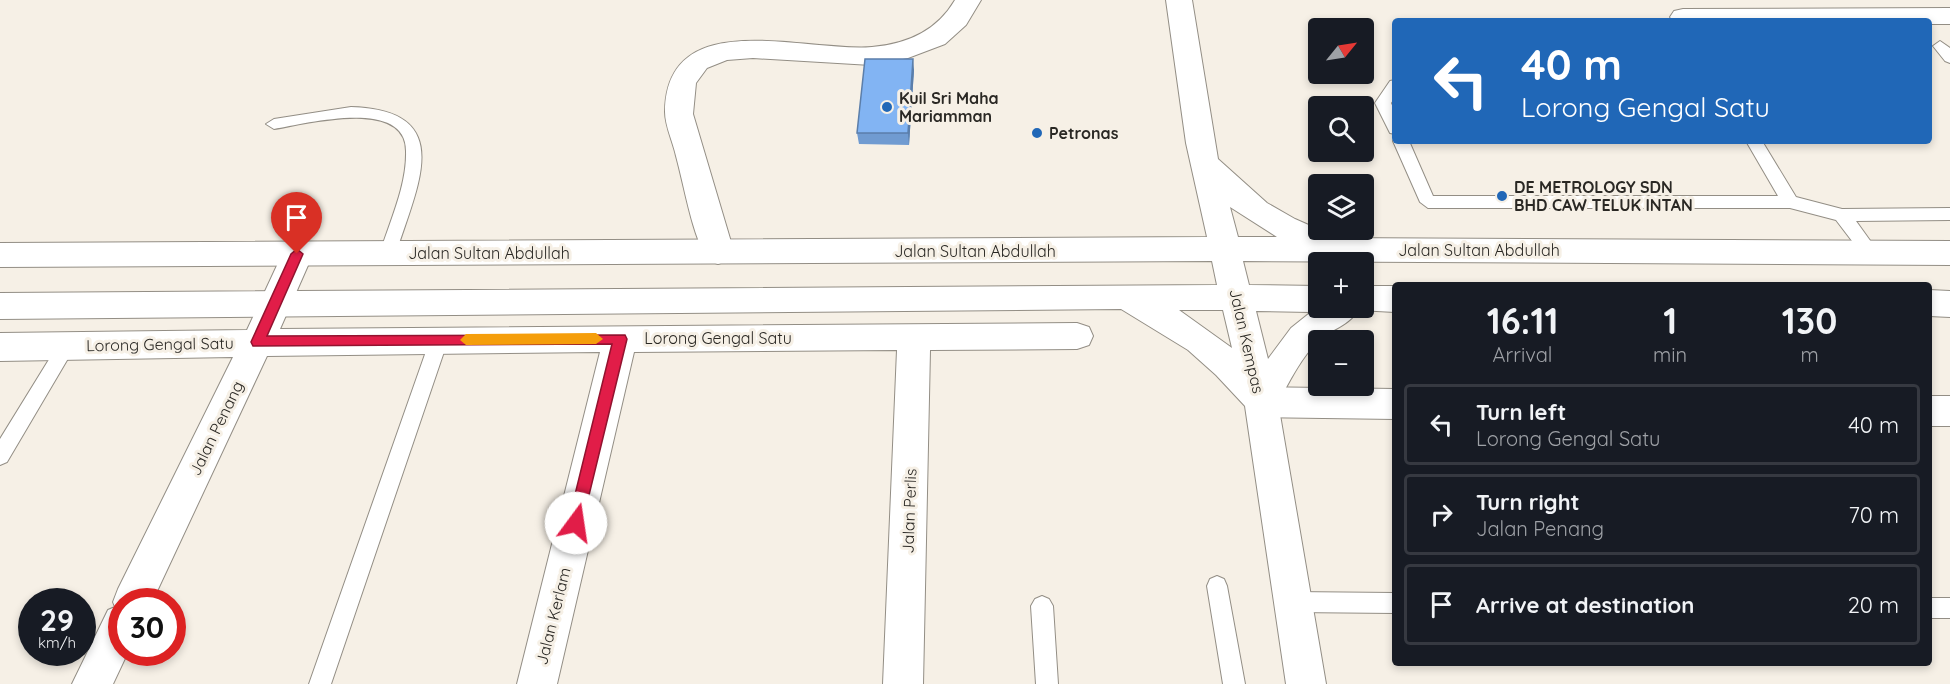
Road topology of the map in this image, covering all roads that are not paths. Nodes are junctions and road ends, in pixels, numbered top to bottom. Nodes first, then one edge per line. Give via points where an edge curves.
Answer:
1 (968, 0) edge
2 (1179, 0) edge
3 (1820, 8) edge
4 (1950, 16) edge
5 (1694, 18) edge
6 (1940, 45) dead end
7 (1950, 58) edge
8 (1392, 90) edge
9 (1392, 122) edge
10 (274, 124) dead end
11 (1402, 144) edge
12 (1756, 144) edge
13 (1204, 162) junction
14 (1790, 202) junction
15 (1950, 214) edge
16 (1842, 215) junction
17 (1225, 249) junction
18 (1337, 249) junction
19 (718, 252) junction
20 (388, 253) junction
21 (1871, 253) junction
22 (1950, 253) edge
23 (297, 254) junction
24 (0, 255) edge
25 (1125, 296) junction
26 (1237, 299) junction
27 (1308, 299) edge
28 (1374, 299) edge
29 (1392, 299) edge
30 (276, 303) junction
31 (1932, 303) edge
32 (1950, 304) edge
33 (0, 306) edge
34 (1324, 318) edge
35 (1077, 336) dead end
36 (914, 337) junction
37 (620, 339) junction
38 (439, 340) junction
39 (257, 342) junction
40 (67, 345) junction
41 (0, 346) edge
42 (1261, 402) junction
43 (1392, 404) edge
44 (1932, 411) edge
45 (1950, 411) edge
46 (0, 456) edge
47 (1217, 586) dead end
48 (139, 588) edge
49 (1293, 602) junction
50 (1392, 603) edge
51 (1042, 606) dead end
52 (1932, 608) edge
53 (1950, 608) edge
54 (108, 651) edge
55 (92, 684) edge
56 (320, 684) edge
57 (537, 684) edge
58 (903, 684) edge
59 (1047, 684) edge
60 (1234, 684) edge
61 (1306, 684) edge

1 - 19 street via 957,20 936,38 908,50 871,56 753,49 723,51 697,62 682,81 680,114
2 - 13 street, Jalan Kempas
3 - 4 street
3 - 5 street
6 - 7 lane
8 - 9 lane via 1383,103
10 - 20 lane via 355,111 383,115 405,126 414,143 411,175
11 - 14 lane via 1428,202
12 - 14 lane
13 - 17 street, Jalan Kempas
13 - 18 street via 1251,210 1280,227
14 - 16 lane
15 - 16 lane
16 - 21 lane
17 - 18 street, Jalan Sultan Abdullah
17 - 19 street, Jalan Sultan Abdullah
17 - 26 street, Jalan Kempas
18 - 21 street, Jalan Sultan Abdullah
19 - 20 street, Jalan Sultan Abdullah
20 - 23 street, Jalan Sultan Abdullah
21 - 22 street, Jalan Sultan Abdullah
23 - 24 street, Jalan Sultan Abdullah
23 - 30 street, Jalan Penang
25 - 26 street
25 - 30 street
25 - 42 street via 1198,337 1230,364
26 - 27 street
26 - 42 street, Jalan Kempas
28 - 29 street
30 - 33 street
30 - 39 street, Jalan Penang
31 - 32 street
34 - 42 street via 1296,341
35 - 36 street, Lorong Gengal Satu
36 - 37 street, Lorong Gengal Satu
36 - 58 street, Jalan Perlis
37 - 38 street, Lorong Gengal Satu
37 - 57 street, Jalan Kerlam
38 - 39 street, Lorong Gengal Satu
38 - 56 lane
39 - 40 street, Lorong Gengal Satu
39 - 48 street, Jalan Penang
40 - 41 street, Lorong Gengal Satu
40 - 46 lane
42 - 43 street
42 - 49 street, Jalan Kempas
44 - 45 street
47 - 60 lane
49 - 50 lane
49 - 61 street, Jalan Kempas
51 - 59 lane
52 - 53 lane
54 - 55 street

